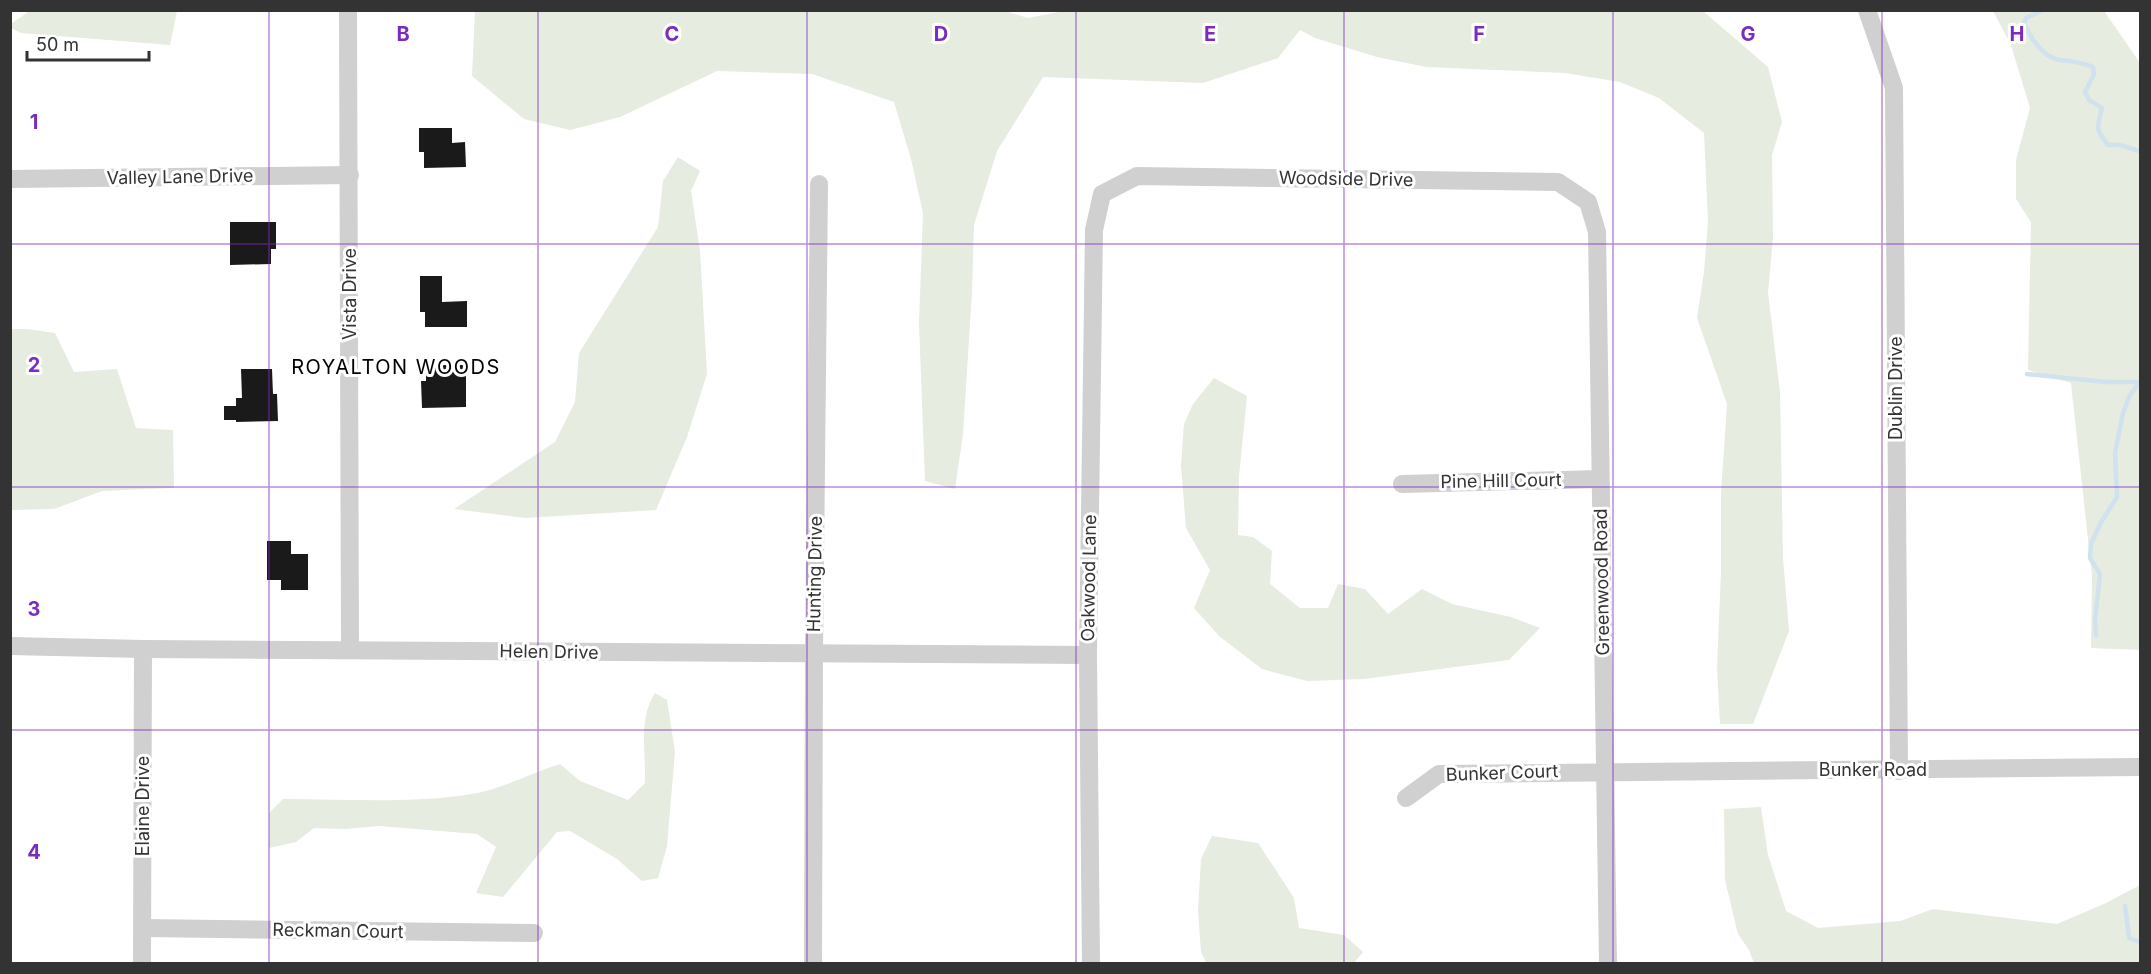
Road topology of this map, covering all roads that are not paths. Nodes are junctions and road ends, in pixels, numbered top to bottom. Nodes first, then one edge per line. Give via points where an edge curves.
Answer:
1 (348, 10) edge
2 (1867, 10) edge
3 (350, 176) junction
4 (10, 179) edge
5 (819, 184) dead end
6 (1102, 194) joint
7 (1588, 202) joint
8 (1600, 479) junction
9 (1402, 484) dead end
10 (10, 646) edge
11 (143, 649) junction
12 (350, 649) junction
13 (814, 653) junction
14 (1088, 655) junction
15 (2140, 767) edge
16 (1606, 771) junction
17 (1899, 771) junction
18 (1406, 798) dead end
19 (143, 928) junction
20 (534, 933) dead end
21 (142, 963) edge
22 (813, 963) edge
23 (1091, 963) edge
24 (1608, 963) edge

1 - 3 street, Vista Drive
2 - 17 street, Dublin Drive via 1894,88
3 - 4 street, Valley Lane Drive
3 - 12 street, Vista Drive
5 - 13 street, Hunting Drive
6 - 7 street, Woodside Drive via 1137,176 1558,182
6 - 14 street, Oakwood Lane via 1094,230
7 - 8 street, Greenwood Road via 1597,232
8 - 9 street, Pine Hill Court
8 - 16 street, Greenwood Road
10 - 11 street, Helen Drive
11 - 12 street, Helen Drive
11 - 19 street, Elaine Drive
12 - 13 street, Helen Drive
13 - 14 street, Helen Drive
13 - 22 street, Hunting Drive
14 - 23 street, Oakwood Lane
15 - 17 street, Bunker Road
16 - 17 street, Bunker Road
16 - 18 street, Bunker Court via 1439,774
16 - 24 street, Greenwood Road
19 - 20 street, Reckman Court
19 - 21 street, Elaine Drive

